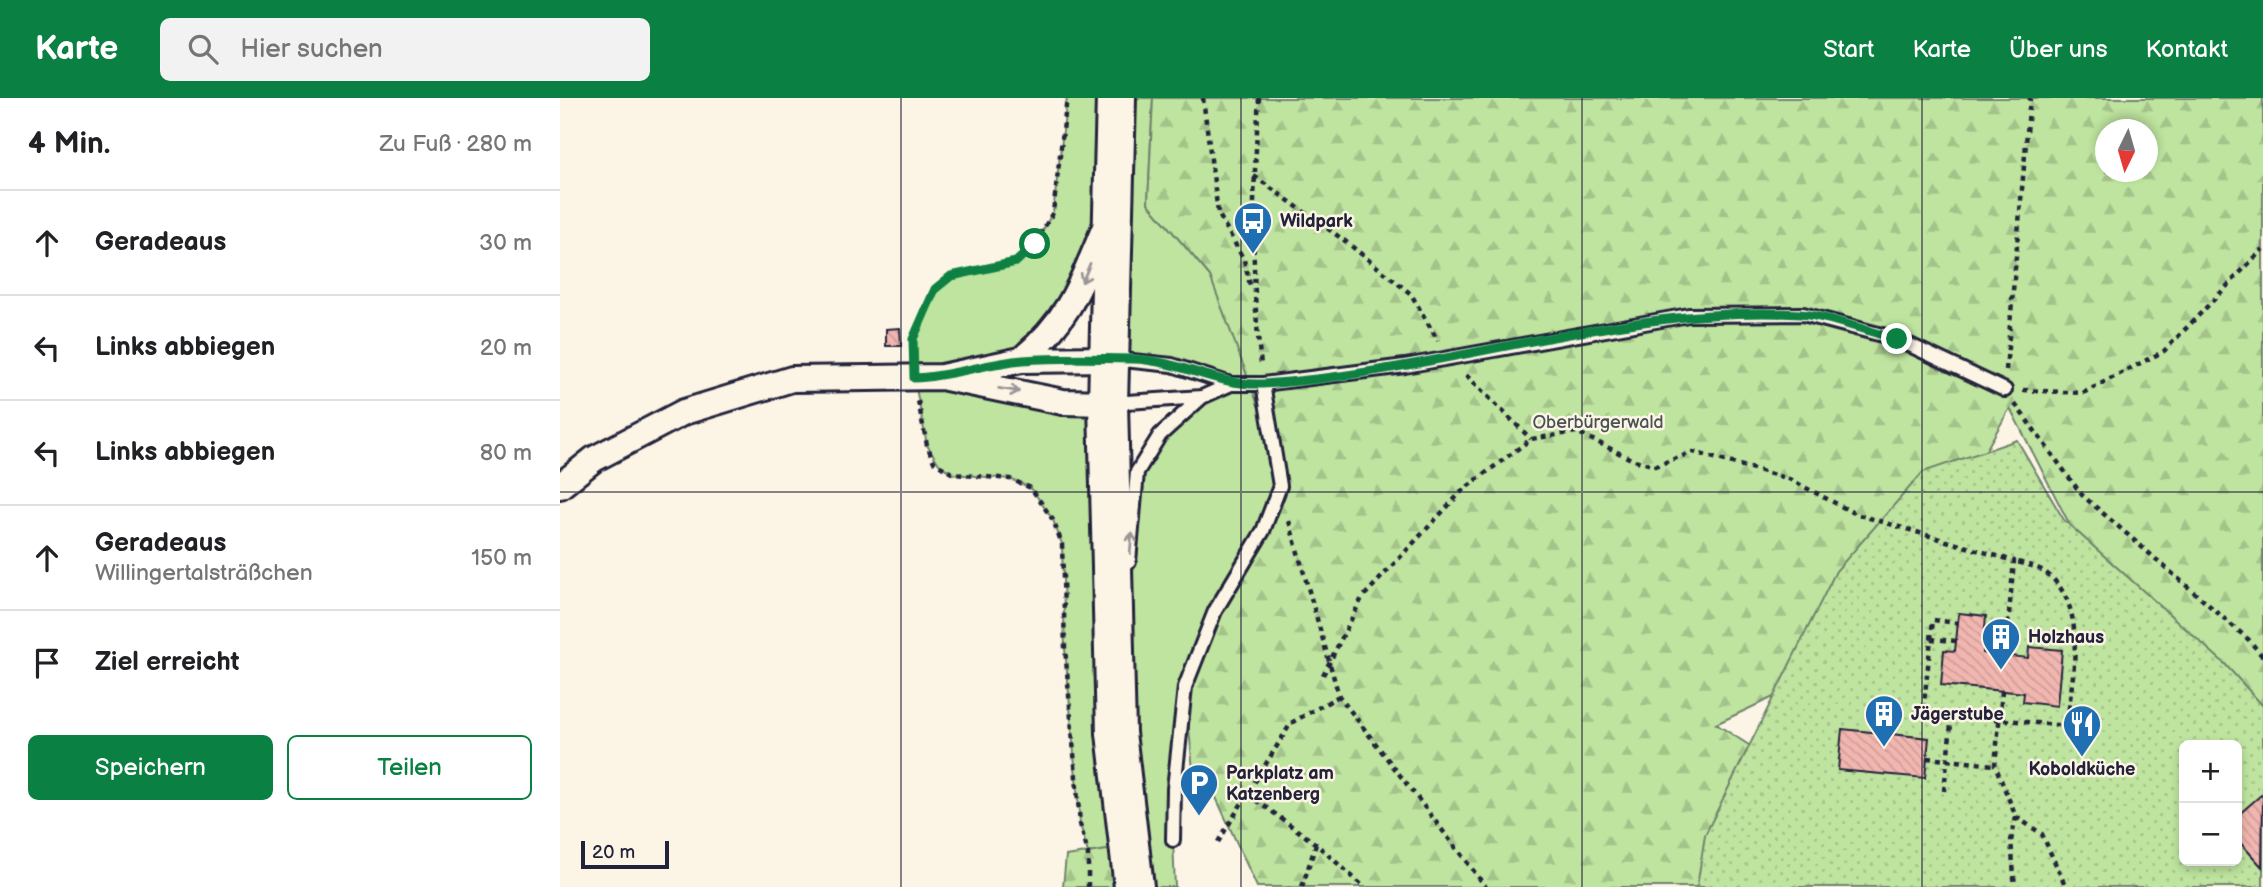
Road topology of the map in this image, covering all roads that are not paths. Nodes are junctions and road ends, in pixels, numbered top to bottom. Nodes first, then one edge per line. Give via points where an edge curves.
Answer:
1 (1116, 98) edge
2 (1112, 210) junction
3 (1110, 359) junction
4 (1021, 360) junction
5 (942, 377) junction
6 (1231, 384) junction
7 (1263, 384) junction
8 (2005, 390) road end
9 (1202, 397) junction
10 (1108, 403) junction
11 (560, 486) edge
12 (1129, 578) dead end
13 (1128, 646) dead end
14 (1116, 733) junction
15 (1173, 840) dead end
16 (1134, 887) edge

1 - 2 main road
2 - 3 main road
2 -> 4 street via 1060,323
3 - 4 street
3 - 6 lane via 1172,365
3 - 10 main road
4 - 5 street
5 -> 10 street via 1063,402
5 - 11 street via 792,379 696,408 594,459
6 - 7 lane
6 - 9 lane
7 - 8 lane via 1405,366 1689,315 1803,314 1897,339
7 - 15 lane via 1280,486 1263,531 1215,611 1185,687
9 - 10 lane
12 -> 9 lane via 1137,472 1160,435
10 - 14 main road
13 - 14 lane
14 - 16 main road

